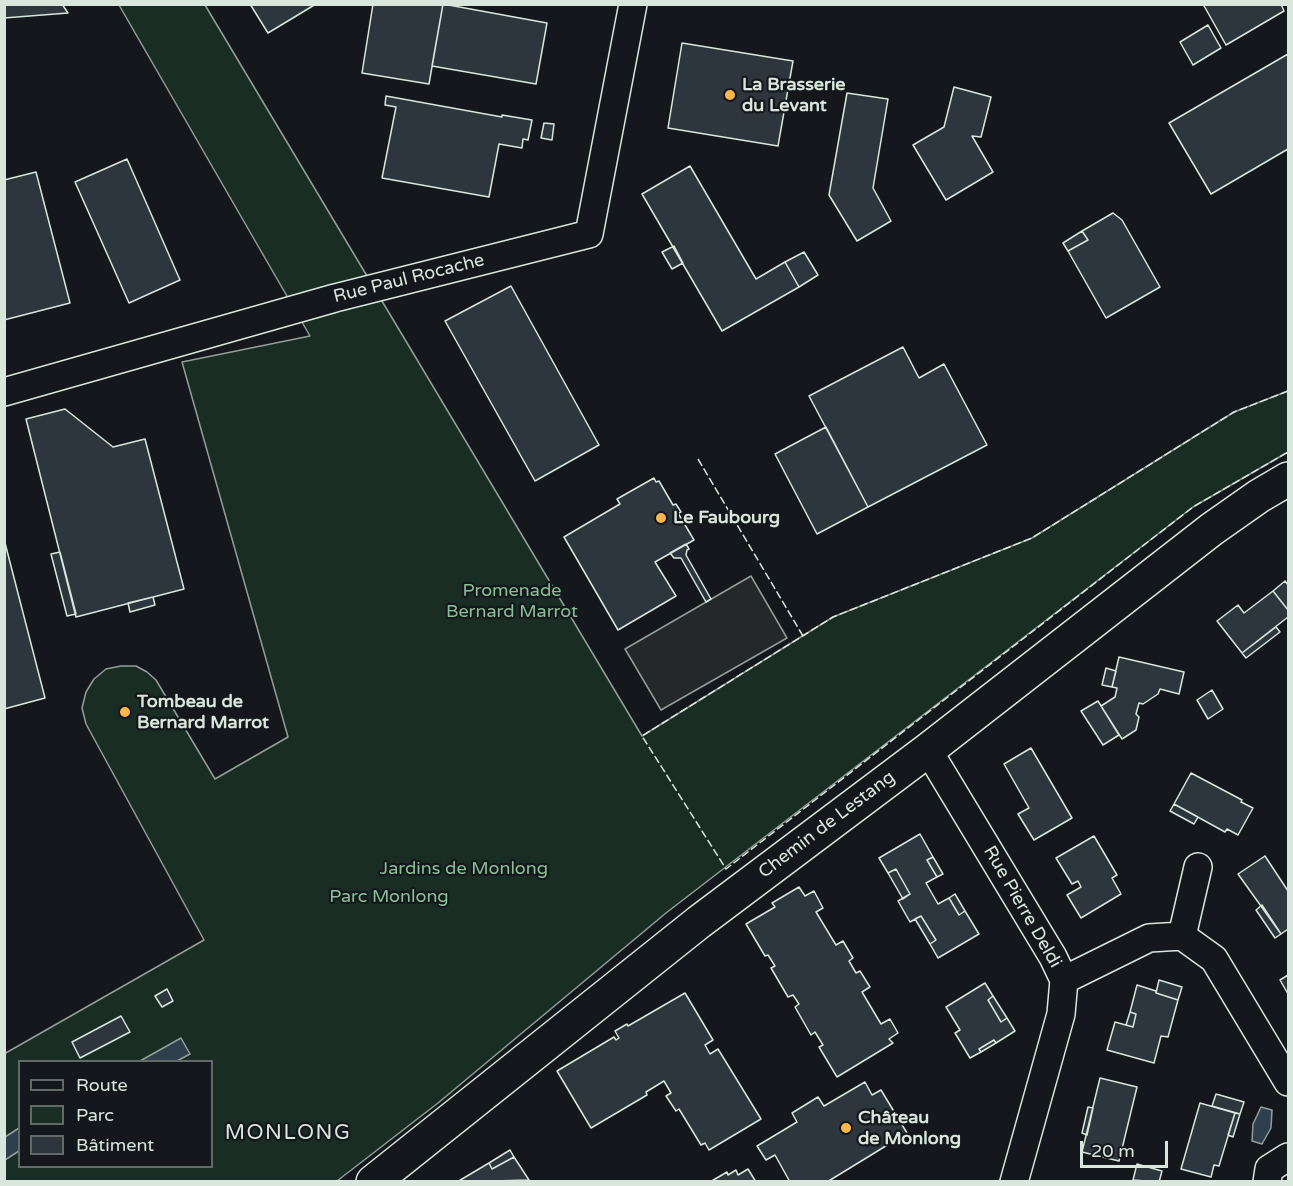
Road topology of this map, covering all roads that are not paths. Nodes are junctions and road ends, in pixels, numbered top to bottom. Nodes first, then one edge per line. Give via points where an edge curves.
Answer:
1 (633, 4) edge
2 (4, 392) edge
3 (1288, 479) edge
4 (927, 750) junction
5 (1198, 867) dead end
6 (1182, 936) junction
7 (1064, 980) junction
8 (1288, 1082) edge
9 (1288, 1157) edge
10 (373, 1182) edge
11 (1014, 1182) edge
12 (1267, 1182) edge

1 - 2 street, Rue Paul Rocache via 589,234 335,297
3 - 4 street, Chemin de Lestang via 1212,529
4 - 7 street, Rue Pierre Deldi
4 - 10 street, Chemin de Lestang via 699,922
5 - 6 street
6 - 7 street via 1149,938
6 - 8 street via 1214,959
7 - 11 street, Rue Pierre Deldi via 1061,1014
9 - 12 street via 1269,1169

